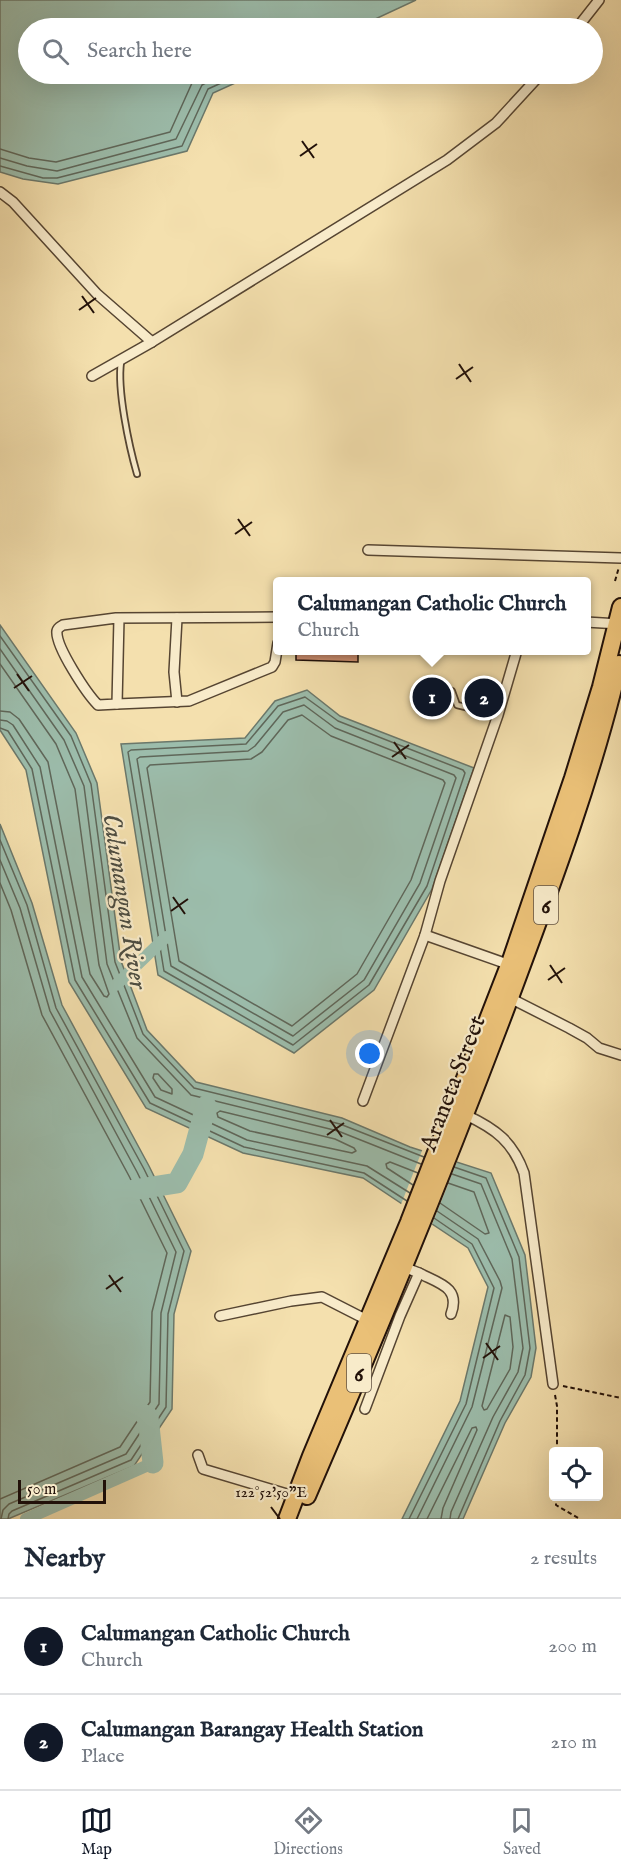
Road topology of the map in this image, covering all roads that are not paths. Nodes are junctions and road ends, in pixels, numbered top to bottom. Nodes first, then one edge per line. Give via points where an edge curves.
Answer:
1 (600, 0) edge
2 (585, 18) edge
3 (532, 84) edge
4 (0, 192) edge
5 (152, 342) junction
6 (122, 359) junction
7 (92, 376) dead end
8 (137, 474) dead end
9 (368, 550) dead end
10 (621, 558) edge
11 (621, 607) edge
12 (273, 616) edge
13 (119, 618) junction
14 (177, 618) junction
15 (591, 622) edge
16 (619, 624) edge
17 (621, 654) edge
18 (276, 655) edge
19 (516, 655) edge
20 (428, 685) dead end
21 (614, 690) edge
22 (177, 702) junction
23 (117, 704) junction
24 (498, 715) junction
25 (425, 935) junction
26 (515, 967) junction
27 (504, 995) junction
28 (621, 1055) edge
29 (363, 1101) dead end
30 (466, 1114) junction
31 (446, 1147) junction
32 (405, 1268) junction
33 (451, 1314) dead end
34 (220, 1316) dead end
35 (373, 1323) junction
36 (553, 1384) road end
37 (365, 1409) dead end
38 (198, 1455) dead end
39 (301, 1498) junction
40 (287, 1519) edge
41 (298, 1519) edge

1 - 2 street
3 - 5 street via 496,123 447,160
4 - 5 street via 97,294
5 - 6 street
6 - 7 street
6 - 8 lane via 128,435
9 - 10 street
11 - 16 highway
12 - 14 street
13 - 14 street
13 - 23 street
13 - 23 street via 63,625 57,632 72,669 93,700 102,706
14 - 22 street
15 - 16 street
16 - 21 highway
17 - 21 highway
18 - 22 street via 272,666 198,698
19 - 24 street
20 - 24 lane via 450,689 457,705
21 - 26 highway via 569,790
22 - 23 street
24 - 25 street
25 - 26 street
25 - 29 street
26 - 27 highway
27 - 28 street via 599,1048
27 - 30 highway, Araneta Street / 6
27 - 31 highway
30 - 31 highway, Araneta Street / 6
30 - 36 street via 507,1143 517,1154 524,1173
31 - 32 highway, Araneta Street / 6 via 415,1224
32 - 33 street via 449,1289 455,1303
32 - 35 highway, Araneta Street / 6
32 - 37 street via 400,1316
34 - 35 street via 317,1297 329,1299
35 - 39 highway, Araneta Street / 6
38 - 39 street via 203,1468
39 - 40 highway
39 - 41 highway, Araneta Street / 6

